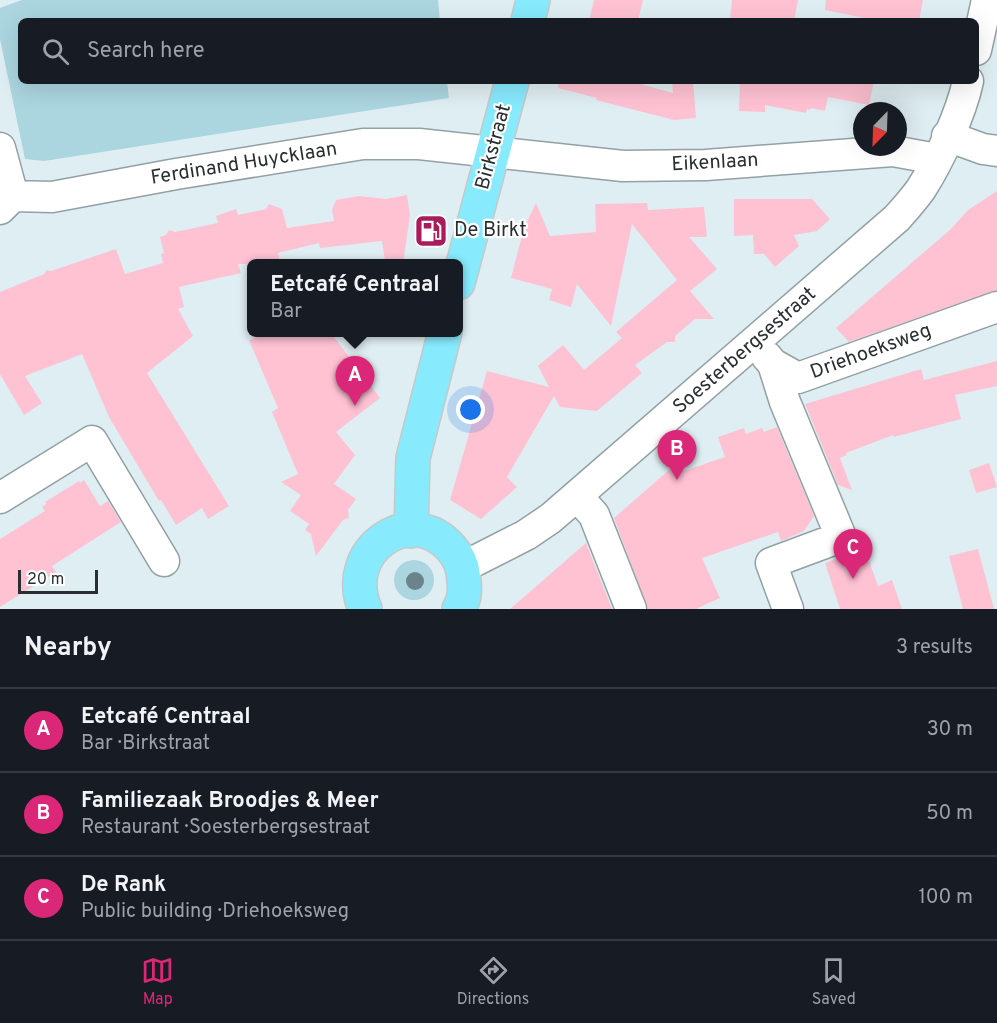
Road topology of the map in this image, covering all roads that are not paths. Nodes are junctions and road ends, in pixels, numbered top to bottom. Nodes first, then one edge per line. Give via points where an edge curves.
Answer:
1 (533, 0) edge
2 (987, 0) edge
3 (529, 18) edge
4 (979, 36) edge
5 (511, 84) edge
6 (968, 84) edge
7 (0, 148) edge
8 (942, 148) junction
9 (493, 151) junction
10 (997, 151) edge
11 (6, 202) edge
12 (463, 267) edge
13 (997, 307) edge
14 (444, 337) edge
15 (764, 353) junction
16 (577, 496) junction
17 (0, 498) edge
18 (411, 531) junction
19 (164, 561) dead end
20 (463, 567) junction
21 (365, 609) edge
22 (459, 609) edge
23 (630, 609) edge
24 (788, 609) edge

1 - 3 main road
2 - 4 street
5 - 9 main road, Birkstraat
6 - 8 street, Soesterbergsestraat
7 - 11 street
8 - 9 street, Eikenlaan via 706,165 623,166
8 - 10 street, Eikenlaan
8 - 15 street, Soesterbergsestraat via 920,189 897,218
9 - 11 street, Ferdinand Huycklaan via 419,144 363,144 52,198
9 - 12 main road, Birkstraat
13 - 15 street, Driehoeksweg via 798,378
14 - 18 main road via 413,458
15 - 16 street, Soesterbergsestraat
15 - 24 street, Soesterbergsestraat via 841,537 771,562
16 - 20 street, Soesterbergsestraat via 526,535
16 - 23 street via 594,515
17 - 19 street via 92,441
18 - 20 main road via 433,535 447,544
18 - 21 main road via 386,537 364,561 359,592
20 - 22 main road via 465,588

